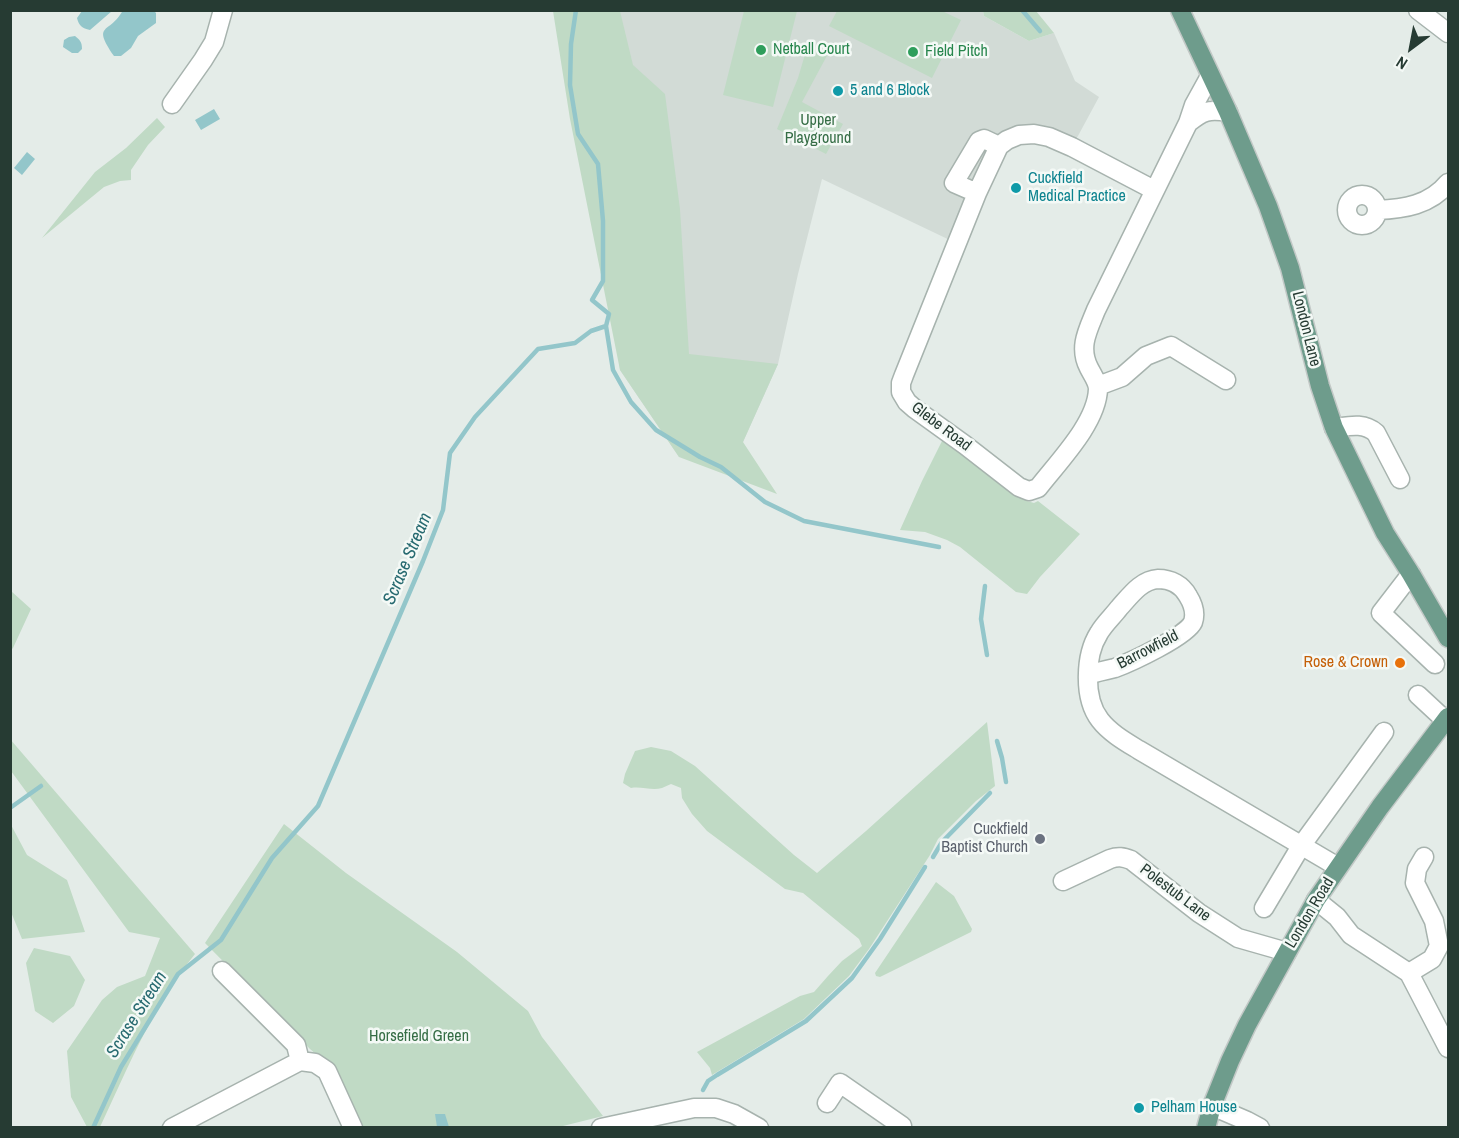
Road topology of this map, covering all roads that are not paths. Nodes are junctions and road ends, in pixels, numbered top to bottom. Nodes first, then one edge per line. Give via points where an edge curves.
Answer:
1 (224, 10) edge
2 (1180, 10) edge
3 (1418, 10) edge
4 (1449, 33) edge
5 (1210, 76) junction
6 (172, 104) dead end
7 (1228, 112) junction
8 (1188, 123) junction
9 (999, 146) junction
10 (1449, 183) edge
11 (1154, 190) junction
12 (977, 193) junction
13 (1377, 210) dead end
14 (1226, 380) dead end
15 (1098, 386) junction
16 (1334, 428) junction
17 (1400, 479) dead end
18 (1411, 574) junction
19 (1449, 639) edge
20 (1435, 664) dead end
21 (1088, 675) junction
22 (1418, 695) dead end
23 (1447, 719) edge
24 (1384, 732) dead end
25 (1301, 846) junction
26 (1424, 858) dead end
27 (1338, 867) junction
28 (1063, 881) dead end
29 (1316, 900) junction
30 (1264, 908) dead end
31 (1287, 952) junction
32 (222, 970) dead end
33 (1409, 974) junction
34 (1449, 1048) edge
35 (300, 1061) junction
36 (827, 1103) dead end
37 (1212, 1106) junction
38 (172, 1128) edge
39 (353, 1128) edge
40 (601, 1128) edge
41 (759, 1128) edge
42 (901, 1128) edge
43 (1206, 1128) edge
44 (1260, 1128) edge

1 - 6 street via 214,42
2 - 5 main road, London Lane
3 - 4 street
5 - 7 main road, London Lane
5 - 8 street
7 - 8 street via 1212,110
7 - 16 main road, London Lane via 1269,206 1290,268
8 - 11 street
9 - 11 street via 1019,135 1049,137
9 - 12 street, Glebe Road
9 - 12 street via 984,139 979,141 954,183
10 - 13 street via 1440,193 1416,205
11 - 15 street via 1084,341 1085,361
12 - 15 street, Glebe Road via 901,383 907,402 1029,491 1038,488 1080,433 1094,411
14 - 15 street via 1171,346 1146,356 1122,377
16 - 17 street via 1370,428
16 - 18 main road, London Lane via 1385,533
18 - 19 main road, London Lane
18 - 20 street via 1381,612
21 - 21 street, Barrowfield via 1091,648 1099,632 1135,591 1147,581 1157,579 1178,584 1186,592 1195,615 1186,631 1134,659
21 - 25 street, Barrowfield via 1094,709 1117,736
22 - 23 street
23 - 27 main road, London Road
24 - 25 street
25 - 27 street, Barrowfield
25 - 30 street
26 - 33 street via 1415,883 1434,921 1439,946 1432,959
27 - 29 main road, London Road
28 - 31 street, Polestub Lane via 1117,856 1124,857 1238,938
29 - 31 main road, London Road
29 - 33 street via 1351,935
31 - 37 main road, London Road via 1247,1025
32 - 35 street via 296,1045
33 - 34 street
35 - 38 street
35 - 39 street via 315,1062 327,1071
36 - 42 street via 840,1083
37 - 43 main road, London Road
37 - 44 street
40 - 41 street via 694,1108 716,1108

